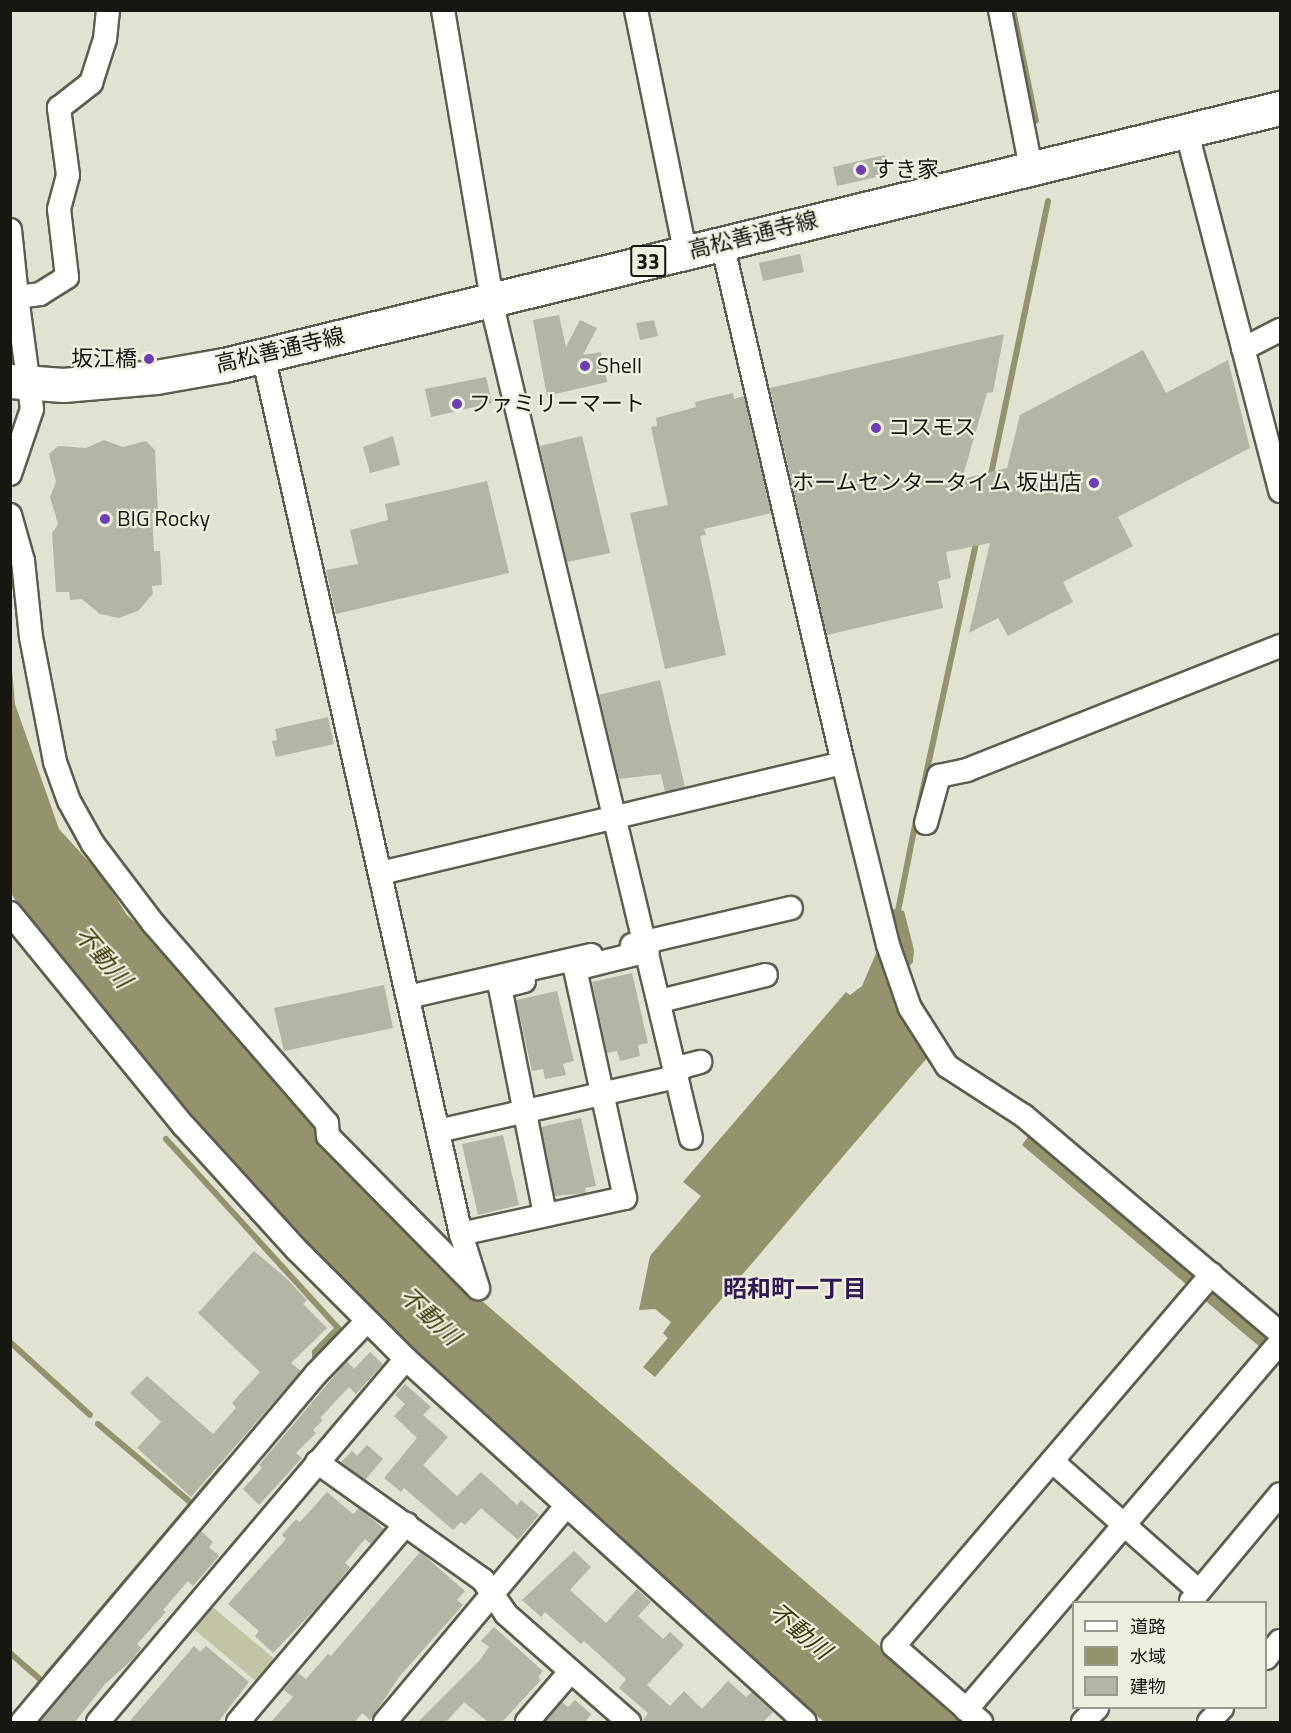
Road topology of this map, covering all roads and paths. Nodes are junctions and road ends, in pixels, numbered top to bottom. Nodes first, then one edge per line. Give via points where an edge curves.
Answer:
1 (108, 10) edge
2 (443, 10) edge
3 (636, 10) edge
4 (1000, 10) edge
5 (1281, 108) edge
6 (1186, 129) junction
7 (1031, 168) junction
8 (10, 230) edge
9 (722, 243) junction
10 (685, 251) junction
11 (17, 297) junction
12 (493, 300) junction
13 (1281, 330) edge
14 (1243, 349) junction
15 (263, 355) junction
16 (20, 383) edge
17 (1277, 462) edge
18 (10, 474) edge
19 (1281, 490) edge
20 (10, 515) edge
21 (1281, 646) edge
22 (843, 763) junction
23 (617, 817) junction
24 (926, 823) dead end
25 (381, 873) junction
26 (791, 908) dead end
27 (10, 913) edge
28 (647, 946) junction
29 (575, 969) junction
30 (766, 975) dead end
31 (408, 997) junction
32 (660, 1001) junction
33 (700, 1062) dead end
34 (676, 1072) junction
35 (602, 1094) junction
36 (524, 1112) junction
37 (438, 1131) junction
38 (691, 1138) dead end
39 (545, 1215) junction
40 (461, 1234) junction
41 (1204, 1283) junction
42 (1271, 1312) edge
43 (367, 1321) junction
44 (1277, 1344) edge
45 (406, 1359) junction
46 (1052, 1461) junction
47 (317, 1462) junction
48 (1281, 1494) edge
49 (566, 1506) junction
50 (406, 1524) junction
51 (1124, 1525) junction
52 (492, 1596) junction
53 (1195, 1597) edge
54 (1281, 1641) edge
55 (1267, 1657) edge
56 (571, 1671) junction
57 (1095, 1709) edge
58 (974, 1716) edge
59 (22, 1722) edge
60 (98, 1722) edge
61 (238, 1722) edge
62 (385, 1722) edge
63 (527, 1722) edge
64 (629, 1722) edge
65 (805, 1722) edge
66 (1083, 1722) edge

1 - 11 street via 105,39 92,83 58,108 68,175 59,209 67,277 40,294
2 - 12 street
3 - 10 street
4 - 7 street
5 - 6 main road, 高松善通寺線 / 33
6 - 7 main road, 高松善通寺線 / 33
6 - 14 street
7 - 9 main road, 高松善通寺線 / 33
8 - 11 street
9 - 10 main road, 高松善通寺線 / 33
9 - 22 street
10 - 12 main road, 高松善通寺線 / 33
11 - 16 street
12 - 15 main road, 高松善通寺線 / 33
12 - 23 street
13 - 14 street
14 - 17 street
15 - 16 main road, 高松善通寺線 / 33 via 156,376
15 - 25 street
16 - 18 street via 33,409
17 - 19 street
20 - 40 street via 23,561 31,637 55,762 69,801 93,844 153,923 327,1123 328,1136 478,1288
21 - 24 street via 967,770 939,776
22 - 23 street
22 - 41 street via 898,980 931,1046 947,1066 1024,1116
23 - 25 street
23 - 28 street
25 - 31 street
26 - 28 street
27 - 43 street via 220,1168
28 - 29 street
28 - 31 street
28 - 32 street
29 - 35 street
29 - 36 street via 500,987
30 - 32 street
31 - 37 street
32 - 34 street
33 - 34 street
34 - 35 street via 667,1079
34 - 38 street
35 - 36 street
35 - 39 street via 625,1197
36 - 37 street
36 - 39 street
37 - 40 street
39 - 40 street
41 - 42 street
41 - 46 street
42 - 44 street
43 - 45 street
43 - 59 street via 316,1374
44 - 51 street
45 - 47 street
45 - 49 street
46 - 51 street
46 - 58 street via 894,1646
47 - 50 street
47 - 60 street
48 - 53 street
49 - 52 street
49 - 65 street
50 - 52 street via 483,1580
50 - 61 street
51 - 53 street
51 - 58 street
52 - 56 street
52 - 62 street
54 - 55 street
56 - 63 street
56 - 64 street
57 - 66 street

